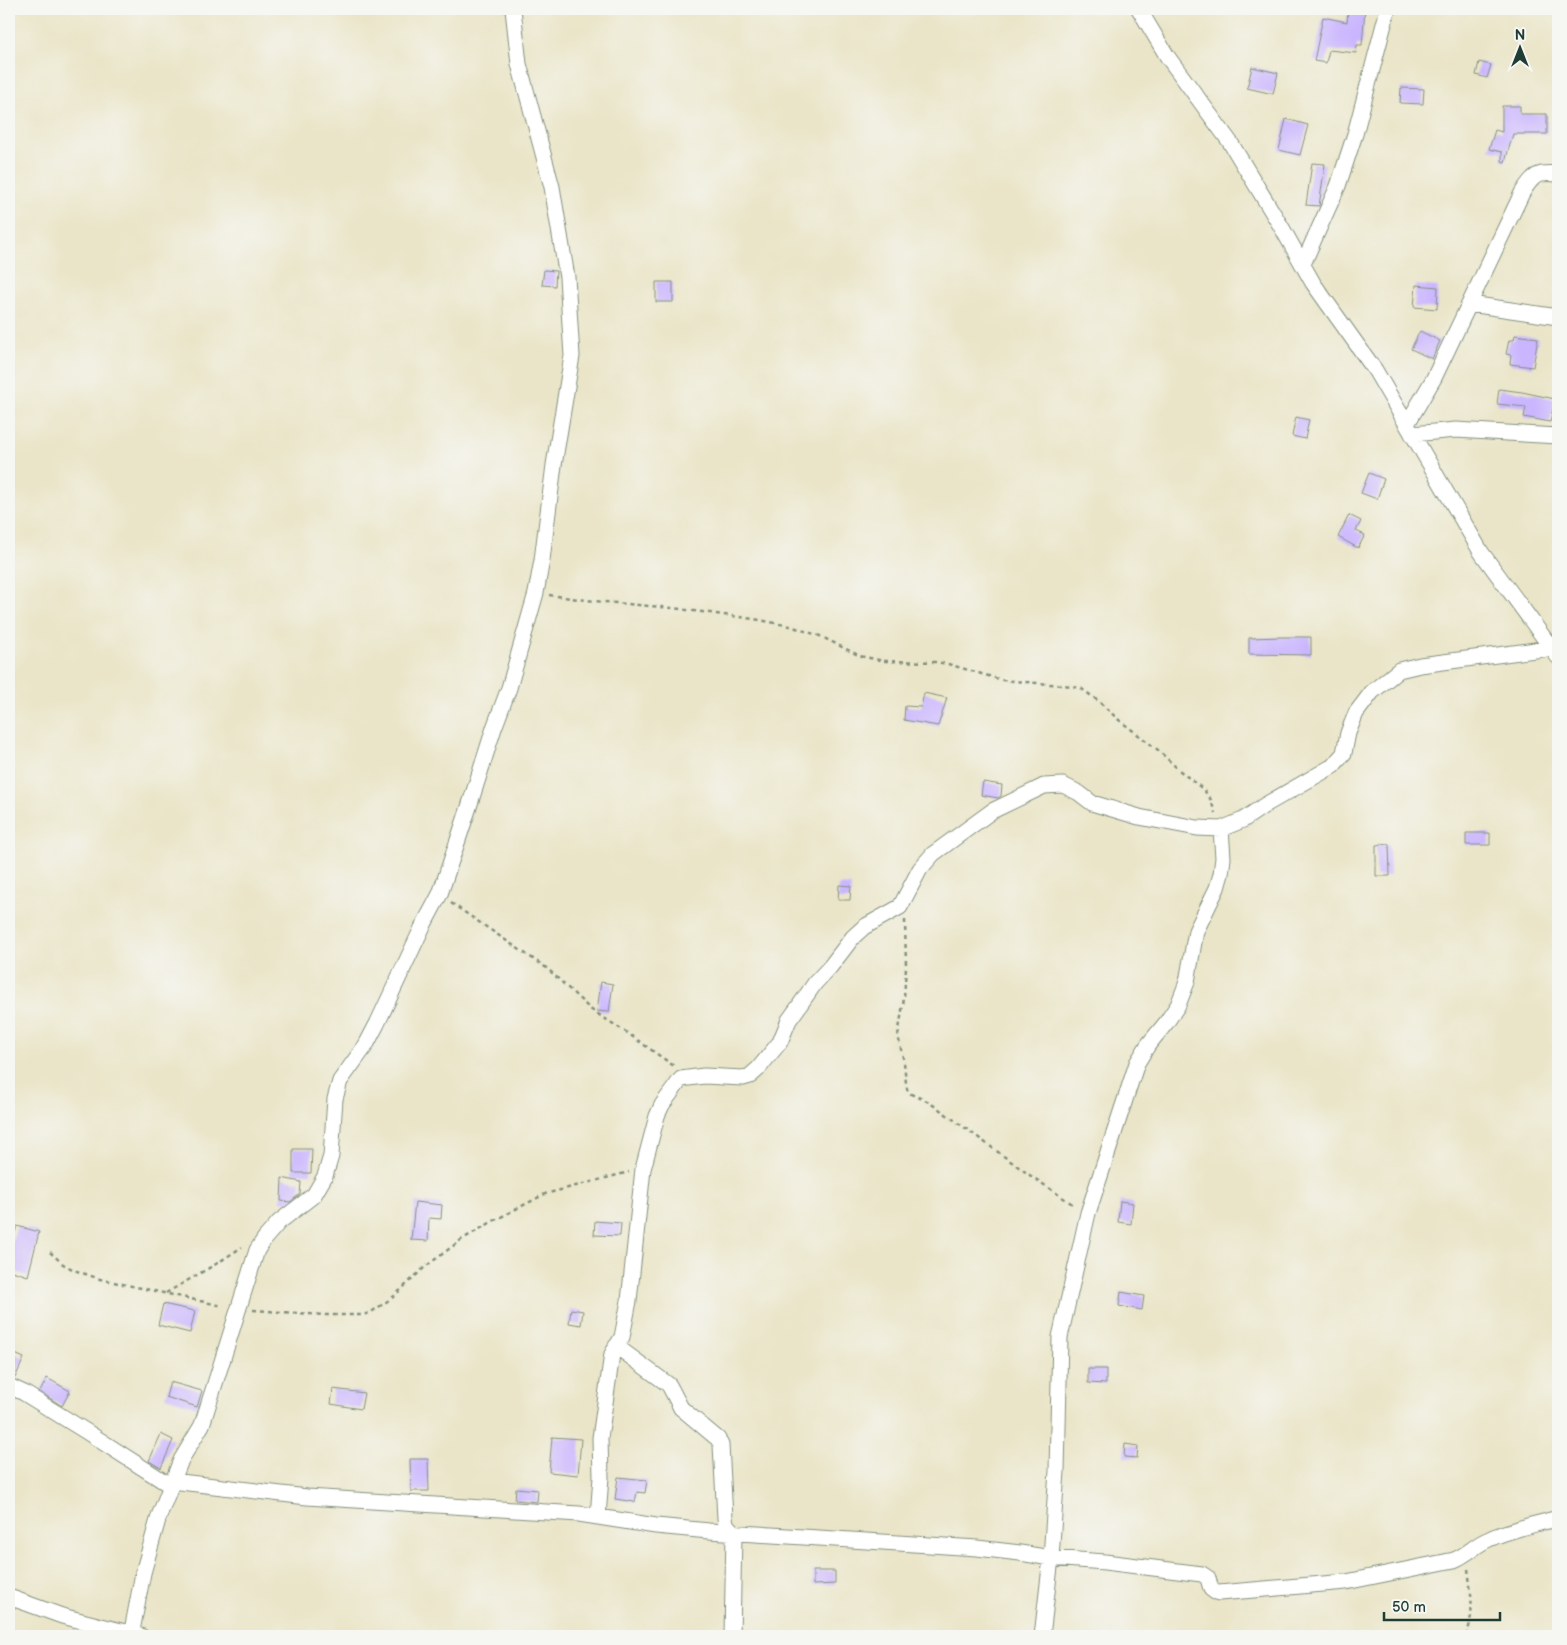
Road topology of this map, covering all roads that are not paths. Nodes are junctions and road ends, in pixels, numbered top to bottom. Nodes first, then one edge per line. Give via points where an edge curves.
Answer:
1 (513, 9) edge
2 (1139, 9) edge
3 (1388, 9) edge
4 (1558, 174) edge
5 (1302, 264) junction
6 (1470, 304) junction
7 (1558, 317) edge
8 (1410, 429) junction
9 (1558, 436) edge
10 (1555, 653) edge
11 (1221, 829) junction
12 (616, 1346) junction
13 (9, 1386) edge
14 (172, 1483) junction
15 (598, 1517) junction
16 (1558, 1518) edge
17 (734, 1533) junction
18 (1051, 1558) junction
19 (9, 1596) edge
20 (135, 1636) edge
21 (732, 1636) edge
22 (1042, 1636) edge

1 - 14 street via 519,64 552,187 567,277 572,339 536,593 509,688 440,894 378,1024 340,1081 335,1099 331,1156 325,1176 314,1195 279,1222 265,1238 251,1267 202,1424
2 - 5 street via 1167,56 1230,142
3 - 5 street via 1338,186
4 - 6 street via 1538,174 1532,178
5 - 8 street via 1375,370
6 - 7 street
6 - 8 street
8 - 9 street
8 - 10 street via 1481,552
10 - 11 street via 1420,665 1398,670 1372,692 1356,713 1344,753 1333,766 1243,820
11 - 12 street via 1140,818 1092,803 1063,785 1044,786 992,811 933,854 920,869 904,904 864,927 815,983 789,1020 780,1042 758,1069 743,1078 704,1076 681,1079 662,1105 644,1169 629,1302 622,1337
11 - 18 street via 1224,858 1221,874 1196,931 1187,982 1178,1005 1137,1063 1088,1213 1060,1337
12 - 15 street via 612,1354 600,1438
12 - 17 street via 669,1385 681,1408 718,1439 726,1524
13 - 14 street
14 - 15 street via 307,1497
14 - 20 street via 158,1516 143,1574
15 - 17 street
16 - 18 street via 1488,1539 1454,1560 1346,1582 1219,1593 1211,1589 1208,1578 1202,1574
17 - 18 street via 968,1547
17 - 21 street
18 - 22 street
19 - 20 street via 62,1616

